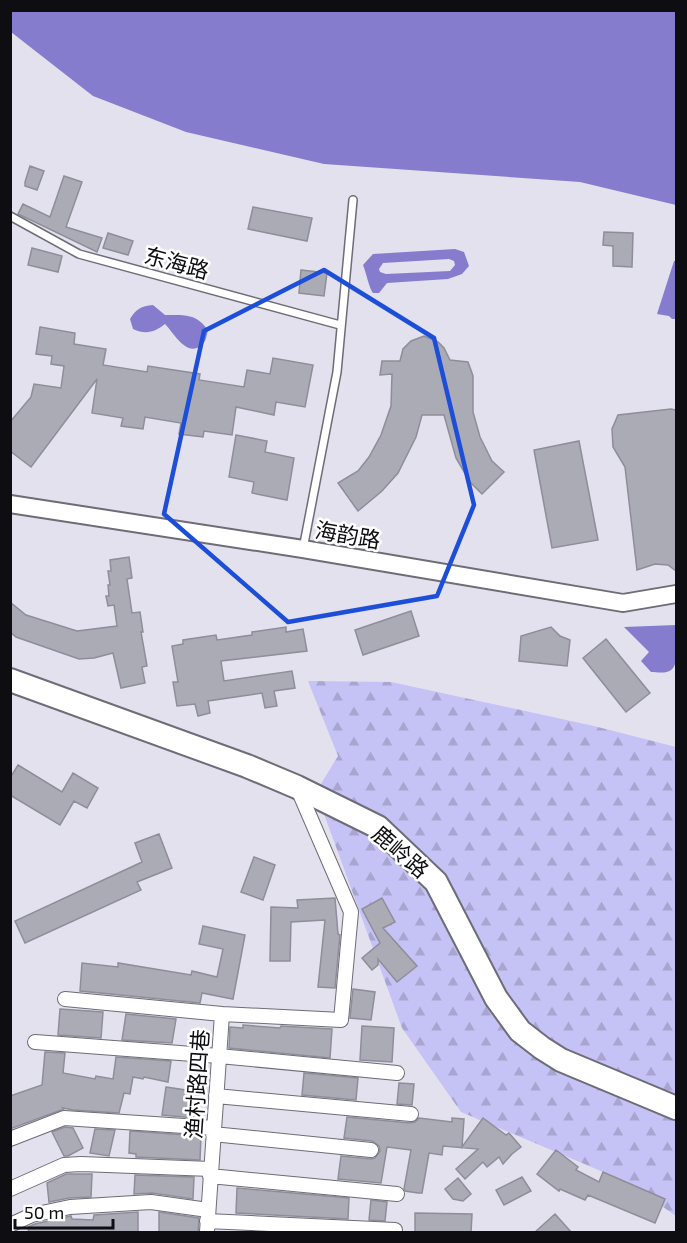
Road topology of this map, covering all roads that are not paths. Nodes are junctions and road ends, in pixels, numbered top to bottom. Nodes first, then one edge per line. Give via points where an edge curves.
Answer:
1 (353, 200) dead end
2 (10, 216) edge
3 (340, 325) junction
4 (10, 504) edge
5 (303, 549) junction
6 (676, 594) edge
7 (10, 680) edge
8 (297, 788) junction
9 (65, 999) dead end
10 (222, 1014) junction
11 (35, 1042) dead end
12 (219, 1056) junction
13 (397, 1073) dead end
14 (216, 1096) junction
15 (676, 1108) edge
16 (411, 1114) dead end
17 (214, 1131) junction
18 (10, 1139) edge
19 (371, 1150) dead end
20 (211, 1172) junction
21 (10, 1189) edge
22 (397, 1194) dead end
23 (207, 1221) edge
24 (10, 1225) edge
25 (395, 1230) dead end

1 - 3 lane
2 - 3 lane, 东海路 via 79,254
3 - 5 lane via 337,372
4 - 5 street, 海韵路
5 - 6 street, 海韵路 via 623,603
7 - 8 main road, 鹿岭路
8 - 10 street, 渔村路四巷 via 351,912 341,1020
8 - 15 main road, 鹿岭路 via 378,827 436,882 496,998 520,1031 561,1060
9 - 10 street
10 - 12 street, 渔村路四巷
11 - 12 street
12 - 13 street
12 - 14 street, 渔村路四巷
14 - 16 street
14 - 17 street, 渔村路四巷
17 - 18 street via 64,1118
17 - 19 street
17 - 20 street, 渔村路四巷
20 - 21 street via 64,1165
20 - 22 street
20 - 23 street, 渔村路四巷
23 - 24 street via 151,1202 70,1207 32,1215
23 - 25 street

